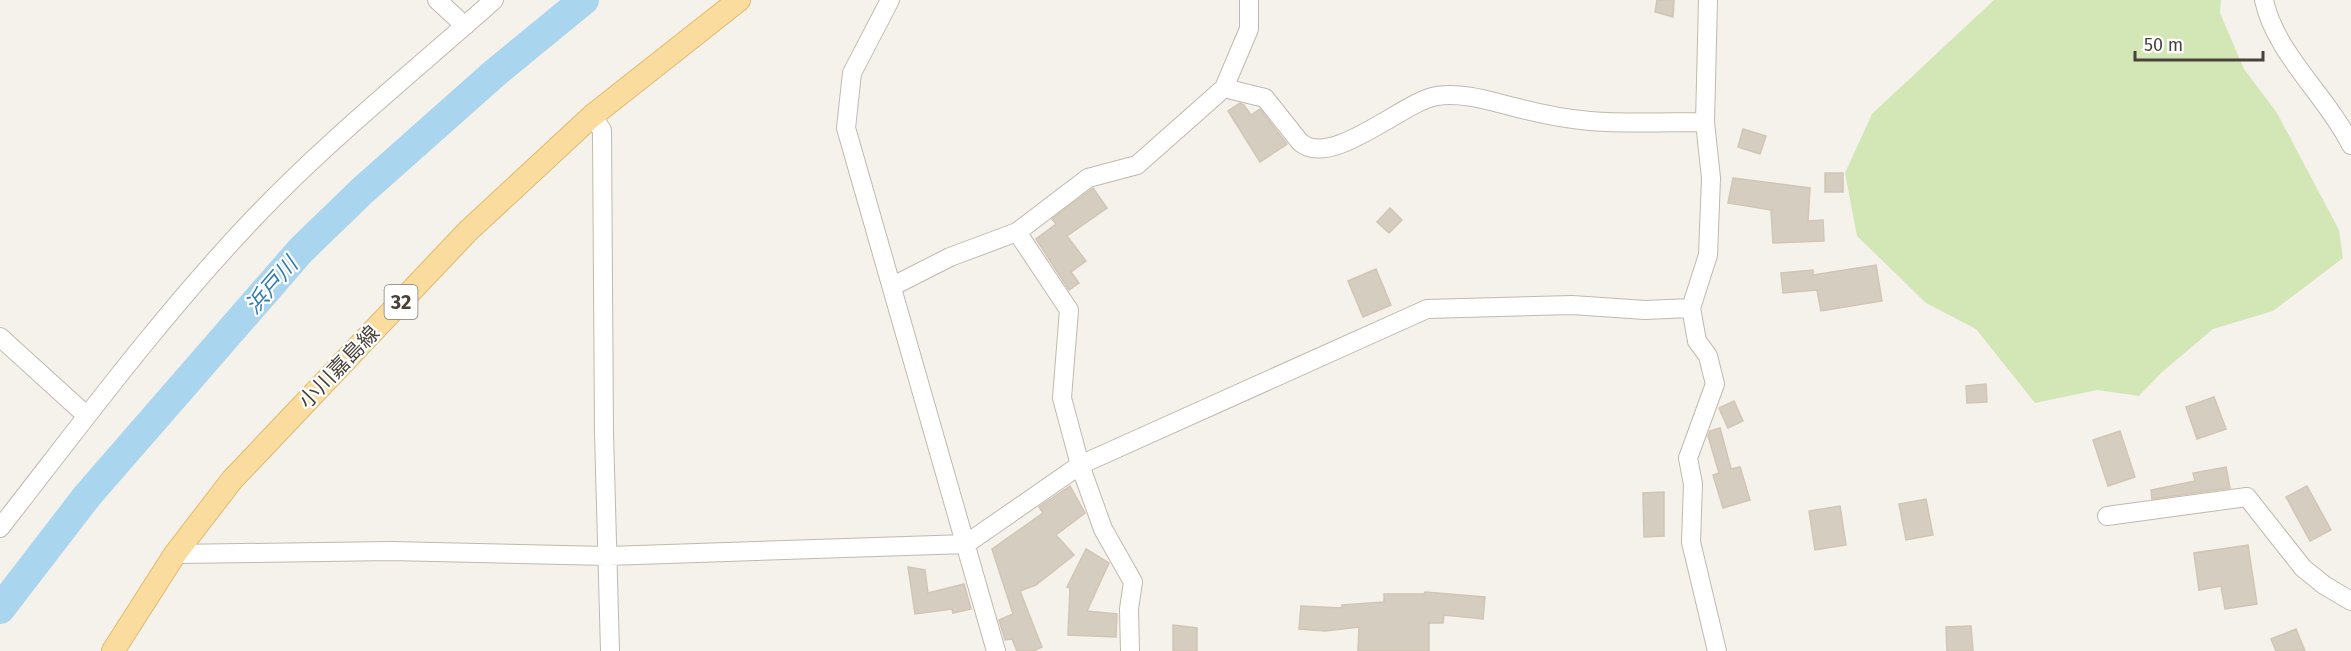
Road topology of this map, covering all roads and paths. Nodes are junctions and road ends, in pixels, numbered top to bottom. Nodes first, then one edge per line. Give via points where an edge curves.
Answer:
1 (437, 0) edge
2 (494, 0) edge
3 (739, 0) edge
4 (890, 0) edge
5 (1249, 0) edge
6 (1708, 0) edge
7 (2264, 0) edge
8 (465, 26) junction
9 (1224, 88) junction
10 (592, 116) junction
11 (1704, 122) junction
12 (2351, 145) edge
13 (1017, 232) junction
14 (893, 286) junction
15 (1691, 308) junction
16 (0, 337) edge
17 (87, 417) junction
18 (1080, 465) junction
19 (2107, 516) dead end
20 (0, 528) edge
21 (966, 544) junction
22 (175, 554) junction
23 (608, 556) junction
24 (2351, 601) edge
25 (118, 644) edge
26 (102, 651) edge
27 (610, 651) edge
28 (996, 651) edge
29 (1130, 651) edge
30 (1717, 651) edge

1 - 8 street
2 - 8 street
3 - 10 main road, 小川嘉島線 / 32
4 - 14 street via 852,73 846,128
5 - 9 street via 1249,29
6 - 11 street
7 - 12 street via 2277,36 2339,120
8 - 17 street via 335,140 254,218 159,324
9 - 11 street via 1265,98 1300,142 1307,148 1318,149 1352,140 1436,96 1476,97 1589,121
9 - 13 street via 1137,165 1088,178
10 - 22 main road, 小川嘉島線 / 32 via 468,231 232,480
10 - 23 street via 602,130
11 - 15 street via 1712,178 1708,255
13 - 14 street via 950,257
13 - 18 street via 1069,310 1062,398
14 - 21 street
15 - 18 street via 1645,310 1572,305 1427,309
15 - 30 street via 1698,341 1708,356 1715,384 1688,458 1694,484 1691,542
16 - 17 street
17 - 20 street
18 - 21 street
18 - 29 street via 1103,529 1133,582
19 - 24 street via 2247,497 2303,568
21 - 23 street
21 - 28 street
22 - 23 street via 390,551
22 - 25 main road, 小川嘉島線 / 32
23 - 27 street
25 - 26 street

